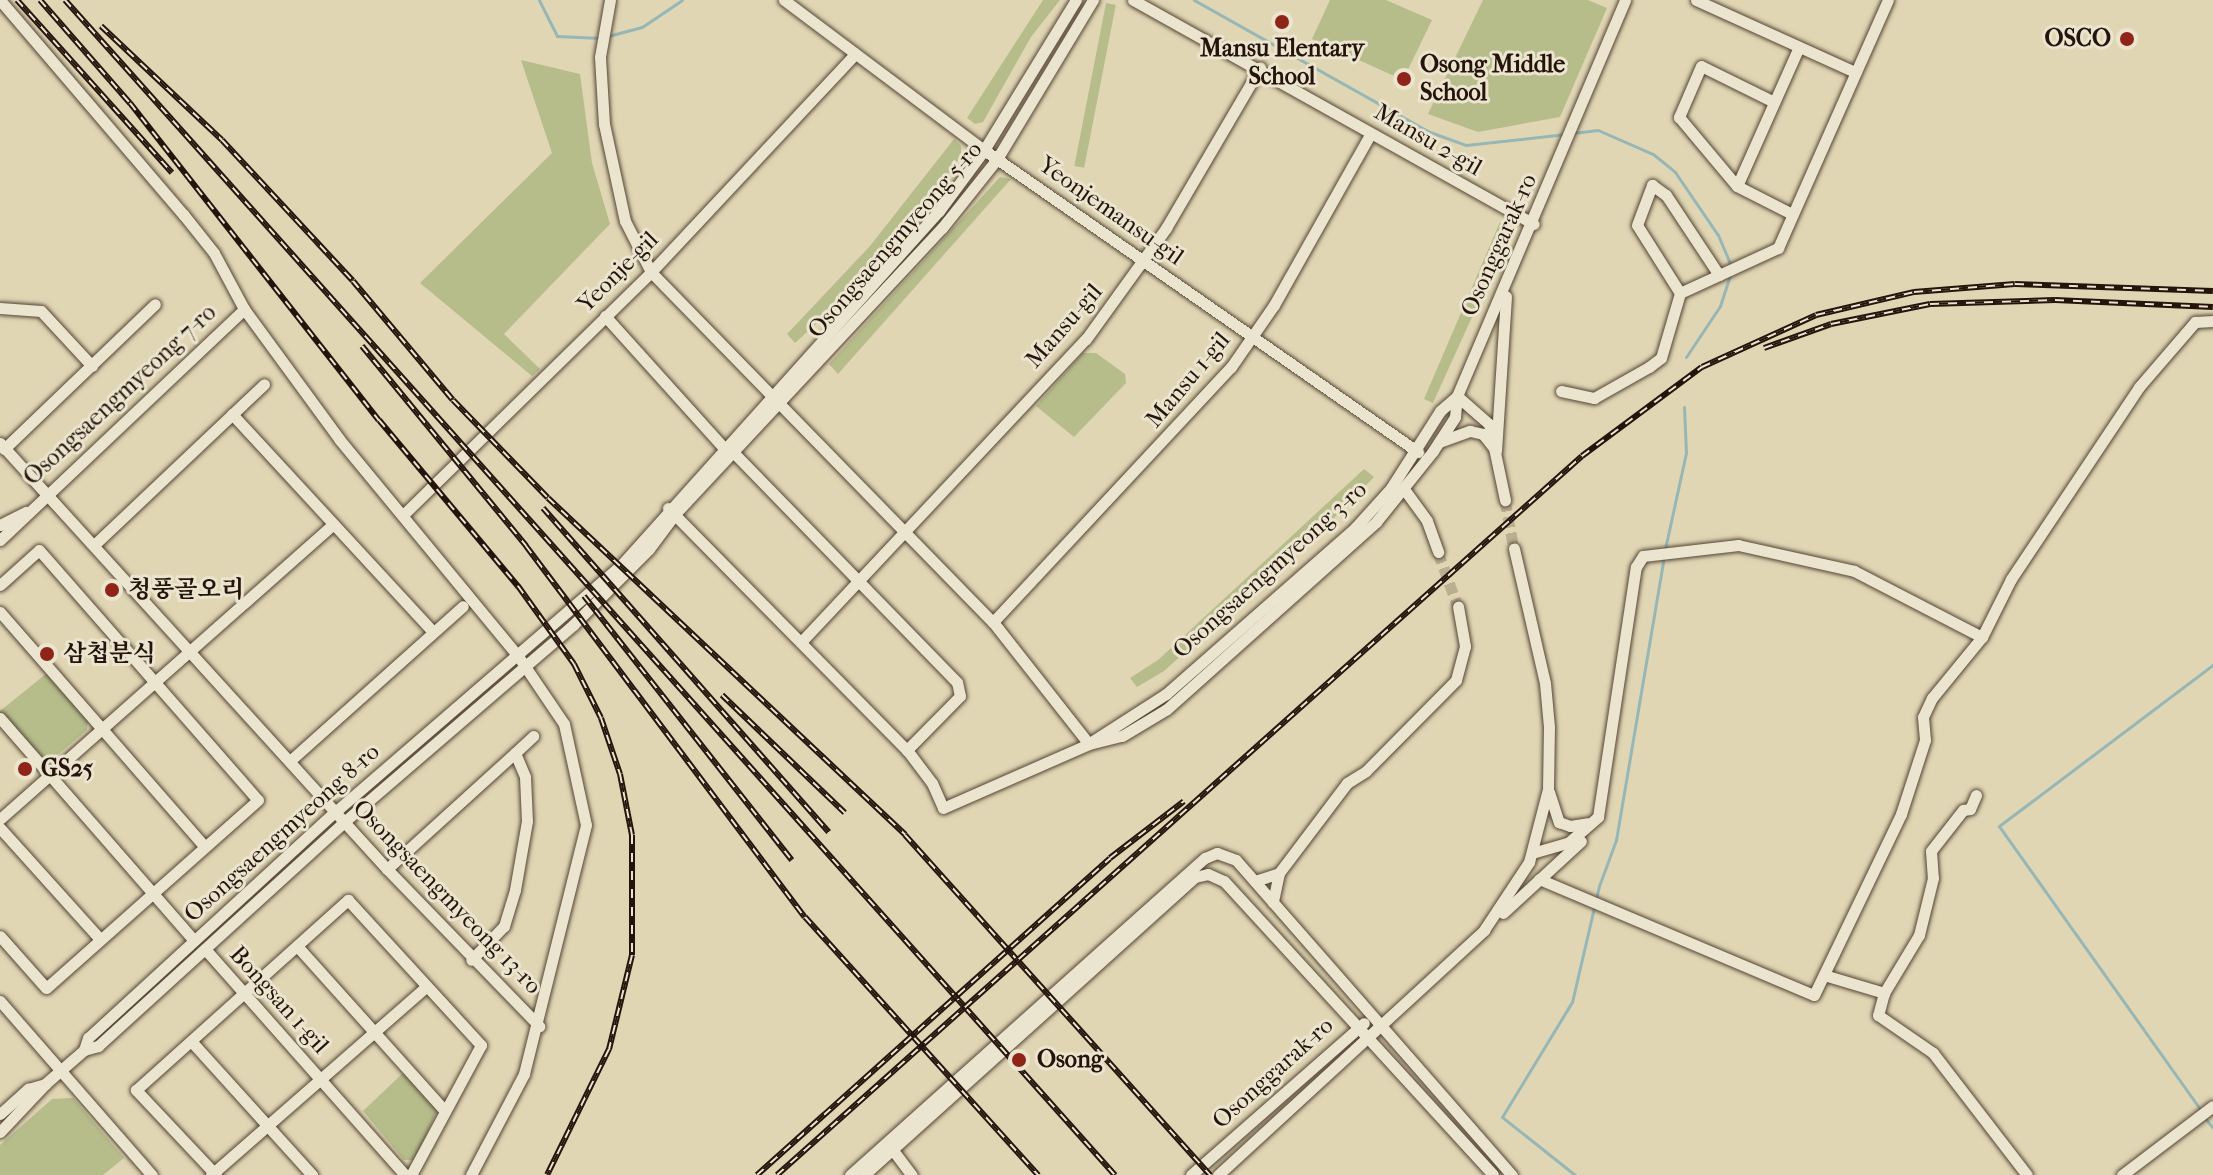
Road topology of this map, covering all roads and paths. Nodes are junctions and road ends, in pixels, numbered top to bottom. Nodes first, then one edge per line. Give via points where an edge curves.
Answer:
1 (0, 0) edge
2 (784, 0) edge
3 (1076, 0) edge
4 (1093, 0) edge
5 (1133, 0) edge
6 (1625, 0) edge
7 (1696, 0) edge
8 (1888, 0) edge
9 (610, 2) edge
10 (1799, 47) junction
11 (855, 54) junction
12 (1260, 68) junction
13 (1855, 72) junction
14 (1774, 102) junction
15 (1371, 133) junction
16 (984, 150) junction
17 (997, 159) junction
18 (1737, 186) junction
19 (1792, 214) junction
20 (1534, 224) junction
21 (1144, 261) junction
22 (651, 272) junction
23 (1722, 274) junction
24 (1507, 281) junction
25 (1680, 293) junction
26 (155, 304) dead end
27 (0, 308) edge
28 (244, 309) junction
29 (605, 316) junction
30 (2213, 321) edge
31 (1252, 338) junction
32 (92, 366) junction
33 (264, 384) dead end
34 (1561, 391) dead end
35 (1457, 396) junction
36 (776, 400) junction
37 (232, 414) junction
38 (1439, 443) junction
39 (2, 446) edge
40 (728, 450) junction
41 (1496, 451) junction
42 (1418, 452) junction
43 (1404, 489) junction
44 (45, 494) junction
45 (1505, 500) tunnel mouth
46 (671, 511) junction
47 (26, 512) junction
48 (404, 514) junction
49 (333, 524) junction
50 (0, 525) edge
51 (905, 530) junction
52 (0, 540) edge
53 (94, 545) junction
54 (1514, 549) tunnel mouth
55 (1438, 552) tunnel mouth
56 (859, 581) junction
57 (0, 585) edge
58 (463, 606) dead end
59 (1458, 607) tunnel mouth
60 (0, 612) edge
61 (993, 622) junction
62 (433, 632) junction
63 (1982, 637) junction
64 (801, 642) junction
65 (189, 650) junction
66 (521, 661) junction
67 (153, 682) junction
68 (0, 718) edge
69 (103, 727) junction
70 (533, 736) dead end
71 (1089, 744) junction
72 (907, 750) junction
73 (515, 753) junction
74 (292, 759) junction
75 (50, 775) junction
76 (1548, 789) junction
77 (1976, 795) dead end
78 (339, 817) junction
79 (1598, 817) junction
80 (0, 819) edge
81 (0, 828) edge
82 (204, 846) junction
83 (1532, 853) junction
84 (387, 869) junction
85 (1279, 873) junction
86 (1539, 879) junction
87 (1255, 881) junction
88 (153, 895) junction
89 (1273, 903) junction
90 (1484, 930) junction
91 (0, 936) edge
92 (100, 939) junction
93 (194, 940) junction
94 (297, 946) junction
95 (205, 949) junction
96 (471, 960) junction
97 (1824, 975) junction
98 (426, 987) junction
99 (244, 993) junction
100 (1884, 993) junction
101 (0, 1001) edge
102 (1377, 1021) junction
103 (539, 1026) junction
104 (1358, 1027) junction
105 (375, 1031) junction
106 (1369, 1039) junction
107 (191, 1041) junction
108 (84, 1050) junction
109 (59, 1072) junction
110 (320, 1079) junction
111 (45, 1084) junction
112 (2213, 1106) edge
113 (445, 1111) junction
114 (0, 1114) edge
115 (267, 1125) junction
116 (0, 1132) edge
117 (889, 1145) junction
118 (213, 1174) edge
119 (152, 1175) edge
120 (312, 1175) edge
121 (408, 1175) edge
122 (471, 1175) edge
123 (850, 1175) edge
124 (864, 1175) edge
125 (912, 1175) edge
126 (1191, 1175) edge
127 (1218, 1175) edge
128 (1493, 1175) edge
129 (1512, 1175) edge
130 (2027, 1175) edge
131 (2122, 1175) edge

1 - 28 street via 169,195 214,253
2 - 11 street, Yeonjemansu-gil
3 - 16 street, Osongsaengmyeong 5-ro
4 - 17 street, Osongsaengmyeong 5-ro
5 - 12 street, Mansu 2-gil
6 - 20 street, Osonggarak-ro
7 - 10 street
8 - 13 street
9 - 22 street via 600,57 601,103 625,221
10 - 13 street
10 - 14 street
11 - 16 street, Yeonjemansu-gil
11 - 22 street, Yeonje-gil
12 - 15 street, Mansu 2-gil
12 - 21 street, Mansu-gil
13 - 19 street
14 - 18 street
14 - 18 street via 1701,66 1679,117
15 - 20 street, Mansu 2-gil
15 - 31 street, Mansu 1-gil
16 - 17 street, Yeonjemansu-gil
16 - 36 street, Osongsaengmyeong 5-ro
17 - 21 street, Yeonjemansu-gil
17 - 36 street, Osongsaengmyeong 5-ro via 942,228
18 - 19 street
19 - 23 street via 1778,248
20 - 24 street, Osonggarak-ro
21 - 31 street, Yeonjemansu-gil
21 - 51 street, Mansu-gil via 1086,339
22 - 29 street, Yeonje-gil
22 - 36 street
23 - 25 street
23 - 25 street via 1666,195 1652,185 1637,225
24 - 35 street, Osonggarak-ro
24 - 41 street via 1495,402
25 - 34 street via 1661,358 1594,398
26 - 32 street
27 - 32 street via 41,311
28 - 44 street, Osongsaengmyeong 7-ro
28 - 48 street via 339,439
29 - 40 street
29 - 48 street, Yeonje-gil
30 - 63 street via 2195,322 2139,387 2011,579
31 - 42 street, Yeonjemansu-gil
31 - 61 street, Mansu 1-gil via 1192,415
32 - 39 street
33 - 37 street
35 - 38 street, Osongsaengmyeong 3-ro via 1455,417
35 - 41 street via 1489,424
35 - 42 street, Osongsaengmyeong 3-ro via 1440,411
36 - 40 street, Osongsaengmyeong 5-ro
36 - 51 street
37 - 49 street
37 - 53 street
38 - 41 street via 1470,431 1483,434
38 - 43 street, Osongsaengmyeong 3-ro
39 - 44 street, Osongsaengmyeong 13-ro
40 - 46 street, Osongsaengmyeong 5-ro
40 - 56 street
41 - 45 street
42 - 71 street, Osongsaengmyeong 3-ro via 1355,528 1224,645 1166,694
43 - 55 street via 1427,521
43 - 71 street, Osongsaengmyeong 3-ro via 1376,522 1167,709 1122,736
44 - 47 street, Osongsaengmyeong 7-ro
44 - 53 street, Osongsaengmyeong 13-ro
46 - 64 street
46 - 66 street, Osongsaengmyeong 8-ro via 649,549
47 - 50 street, Osongsaengmyeong 7-ro
47 - 52 street, Osongsaengmyeong 7-ro
48 - 66 street
49 - 62 street
49 - 65 street
51 - 56 street, Mansu-gil
51 - 61 street
53 - 65 street, Osongsaengmyeong 13-ro
54 - 76 street, Osonggarak-ro via 1545,683
56 - 64 street, Mansu-gil
56 - 72 street via 957,682 960,696
57 - 67 street via 36,546
58 - 62 street
59 - 85 street via 1465,646 1456,680 1387,751 1347,783
60 - 69 street
61 - 71 street
62 - 74 street
63 - 79 street via 1854,571 1738,545 1643,556 1636,567
63 - 97 street via 1923,717 1925,740 1901,814
64 - 72 street
65 - 67 street
65 - 74 street, Osongsaengmyeong 13-ro
66 - 78 street, Osongsaengmyeong 8-ro
66 - 103 street via 564,724 586,825
67 - 69 street
67 - 82 street via 258,800
68 - 75 street
69 - 75 street
69 - 82 street
70 - 73 street
71 - 72 street via 943,808
73 - 84 street
73 - 96 street via 525,777 527,821 515,890 504,926
74 - 78 street, Osongsaengmyeong 13-ro
75 - 80 street
75 - 88 street
76 - 79 street via 1559,822 1580,826
76 - 83 street, Osonggarak-ro
77 - 100 street via 1970,809 1963,810 1931,851 1933,878 1919,935
78 - 84 street, Osongsaengmyeong 13-ro
78 - 93 street, Osongsaengmyeong 8-ro
78 - 95 street, Osongsaengmyeong 8-ro
79 - 83 street via 1568,843
79 - 86 street via 1581,841
81 - 92 street
82 - 88 street
83 - 90 street, Osonggarak-ro
84 - 96 street, Osongsaengmyeong 13-ro
85 - 87 street
85 - 89 street
86 - 90 street
86 - 97 street via 1814,995
87 - 89 street
87 - 117 street via 1227,855 1205,858
88 - 92 street
88 - 93 street
89 - 102 street
90 - 102 street, Osonggarak-ro
91 - 92 street via 46,988
93 - 108 street, Osongsaengmyeong 8-ro via 88,1038
94 - 98 street via 348,900
94 - 99 street
94 - 105 street, Bongsan 1-gil
95 - 99 street, Bongsan 1-gil
95 - 108 street, Osongsaengmyeong 8-ro via 98,1046
96 - 103 street, Osongsaengmyeong 13-ro
97 - 100 street
98 - 105 street, Bongsan 1-gil
98 - 113 street via 481,1045
99 - 107 street
99 - 110 street, Bongsan 1-gil
100 - 130 street via 1878,1015 1933,1053
101 - 109 street
102 - 104 street, Osonggarak-ro
102 - 106 street, Osonggarak-ro
102 - 129 street
103 - 122 street via 524,1074
104 - 106 street
104 - 117 street via 1224,881 1214,874 1201,875
104 - 126 street, Osonggarak-ro
105 - 110 street, Bongsan 1-gil
105 - 113 street, Bongsan 1-gil
106 - 127 street, Osonggarak-ro
106 - 128 street
107 - 115 street
107 - 118 street, Bongsan 1-gil via 136,1090
108 - 109 street, Osongsaengmyeong 8-ro
109 - 111 street, Osongsaengmyeong 8-ro
109 - 119 street
110 - 115 street, Bongsan 1-gil
110 - 121 street, Bongsan 1-gil
111 - 114 street, Osongsaengmyeong 8-ro via 28,1089
111 - 116 street, Osongsaengmyeong 8-ro
112 - 131 street
113 - 121 street
115 - 118 street, Bongsan 1-gil
115 - 120 street
117 - 123 street
117 - 124 street
117 - 125 street

